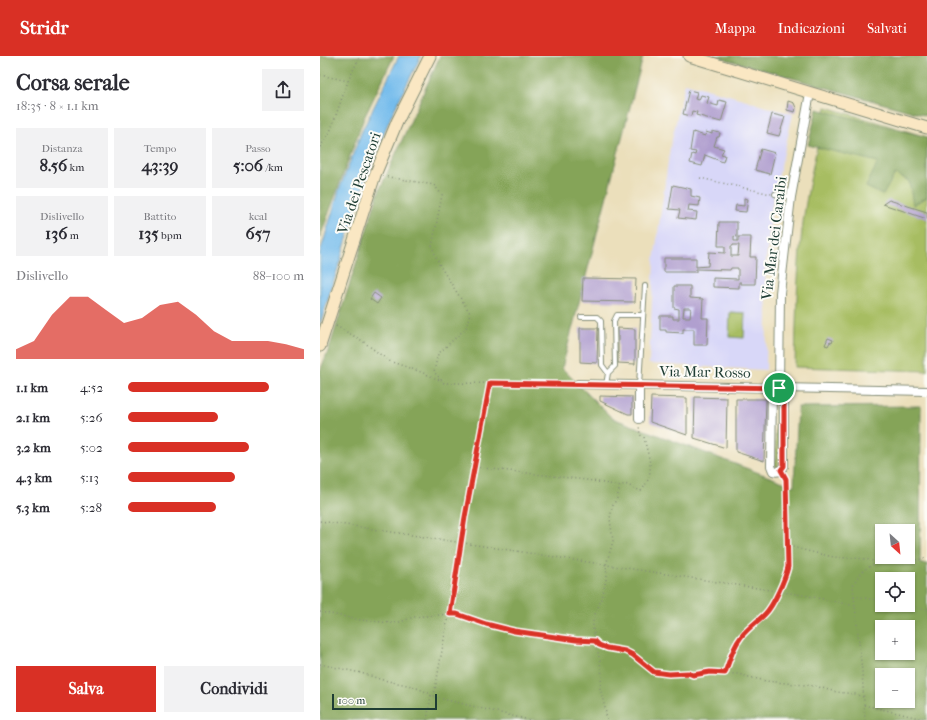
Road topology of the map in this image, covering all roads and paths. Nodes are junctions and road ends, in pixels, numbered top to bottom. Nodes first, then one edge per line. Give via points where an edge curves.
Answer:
1 (360, 56) edge
2 (430, 56) edge
3 (688, 56) edge
4 (320, 75) edge
5 (348, 81) junction
6 (810, 93) junction
7 (927, 128) edge
8 (320, 147) edge
9 (376, 175) junction
10 (700, 178) dead end
11 (775, 194) joint
12 (791, 197) junction
13 (645, 286) dead end
14 (643, 315) junction
15 (581, 316) dead end
16 (329, 323) junction
17 (320, 346) edge
18 (608, 373) junction
19 (443, 381) junction
20 (446, 382) dead end
21 (490, 383) junction
22 (578, 384) joint
23 (606, 385) junction
24 (638, 385) junction
25 (779, 388) junction
26 (927, 390) edge
27 (639, 419) joint
28 (475, 468) junction
29 (781, 470) junction
30 (620, 486) junction
31 (320, 521) edge
32 (461, 543) junction
33 (789, 546) junction
34 (927, 558) edge
35 (915, 560) edge
36 (875, 562) edge
37 (606, 564) junction
38 (875, 564) edge
39 (778, 591) junction
40 (854, 596) junction
41 (875, 600) edge
42 (855, 606) junction
43 (915, 607) edge
44 (927, 609) edge
45 (320, 612) edge
46 (450, 614) junction
47 (595, 641) junction
48 (320, 664) edge
49 (725, 673) junction
50 (433, 696) junction
51 (863, 697) junction
52 (864, 705) junction
53 (427, 720) edge
54 (529, 720) edge
55 (607, 720) edge
56 (865, 720) edge
57 (927, 720) edge

1 - 5 path
2 - 9 street, Via dei Pescatori via 394,128
3 - 6 street
4 - 5 path
5 - 8 path via 330,132
6 - 7 street
6 - 12 street, Via Mar dei Caraibi
9 - 16 street, Via dei Pescatori
9 - 19 path via 434,184 442,195 432,247 440,266 470,313 466,328 438,354 434,372
10 - 11 path
11 - 12 lane
12 - 25 street, Via Mar dei Caraibi via 780,298
13 - 14 lane
14 - 18 lane via 615,317 615,366
14 - 24 lane
15 - 18 lane via 597,317 601,321 602,365
16 - 17 street, Via dei Pescatori
16 - 19 path via 361,340 389,361
18 - 23 lane
19 - 20 path
19 - 21 path
21 - 22 path
21 - 28 path
22 - 23 street, Via Mar Rosso
23 - 24 street, Via Mar Rosso
24 - 25 street, Via Mar Rosso
24 - 27 street
25 - 26 street, Via Mar Rosso
25 - 29 street, Via Mar dei Caraibi via 784,466
25 - 29 street, Via Mar dei Caraibi via 771,468 774,471
27 - 30 path via 640,435 644,437 649,455 650,478 641,491 625,484
28 - 30 path
28 - 32 path
29 - 33 path via 786,479
30 - 37 path via 612,507 610,519 613,541
31 - 32 path
32 - 37 path
32 - 46 path
33 - 36 path via 834,557
33 - 39 path via 788,567
34 - 35 path
37 - 39 path
37 - 47 path via 602,598 594,619
38 - 40 path via 859,575 853,585
39 - 42 path
39 - 49 path via 766,613 740,638
40 - 41 path
40 - 42 path
42 - 51 path
43 - 44 path
45 - 46 path via 366,621 392,622
46 - 47 path via 514,631
46 - 50 path
47 - 49 path via 607,648 633,655 654,672 693,675
47 - 55 path via 602,675 600,688
48 - 50 path via 412,686
49 - 51 path via 766,681 808,685
50 - 53 path
50 - 54 path
51 - 52 path
52 - 56 path
52 - 57 path

